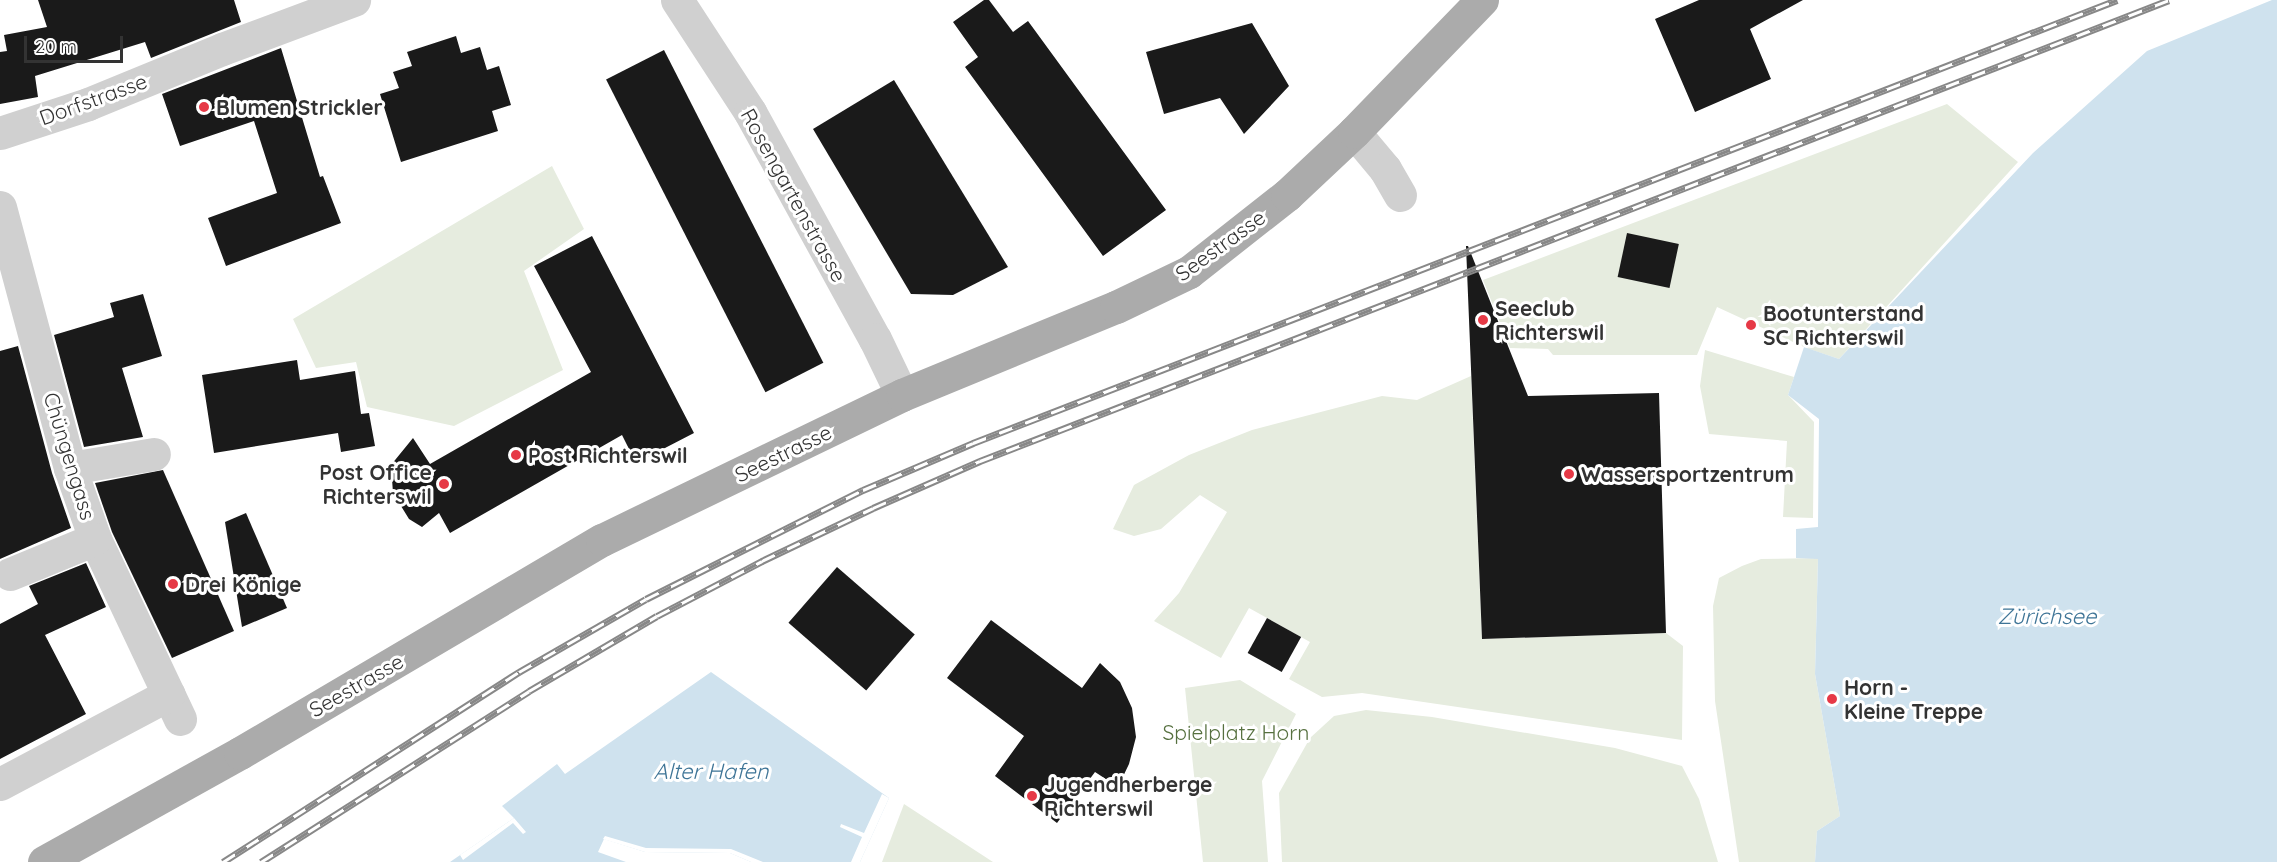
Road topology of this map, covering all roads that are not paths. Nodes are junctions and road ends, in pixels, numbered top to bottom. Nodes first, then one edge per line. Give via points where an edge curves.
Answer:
1 (354, 0) edge
2 (677, 0) edge
3 (1482, 0) edge
4 (1354, 132) junction
5 (0, 133) edge
6 (1400, 195) dead end
7 (0, 207) edge
8 (902, 395) junction
9 (154, 454) dead end
10 (70, 468) junction
11 (95, 539) junction
12 (10, 574) dead end
13 (0, 784) edge
14 (44, 862) edge

1 - 5 street, Dorfstrasse via 88,104
2 - 8 street, Rosengartenstrasse via 750,112
3 - 4 main road, Seestrasse
4 - 6 street via 1385,169
4 - 8 main road, Seestrasse via 1287,195 1189,272 1116,307
7 - 10 street, Chüngengass
8 - 14 main road, Seestrasse via 602,540 240,753
9 - 10 street
10 - 11 street, Chüngengass
11 - 12 street
11 - 13 street, Chüngengass via 175,707

